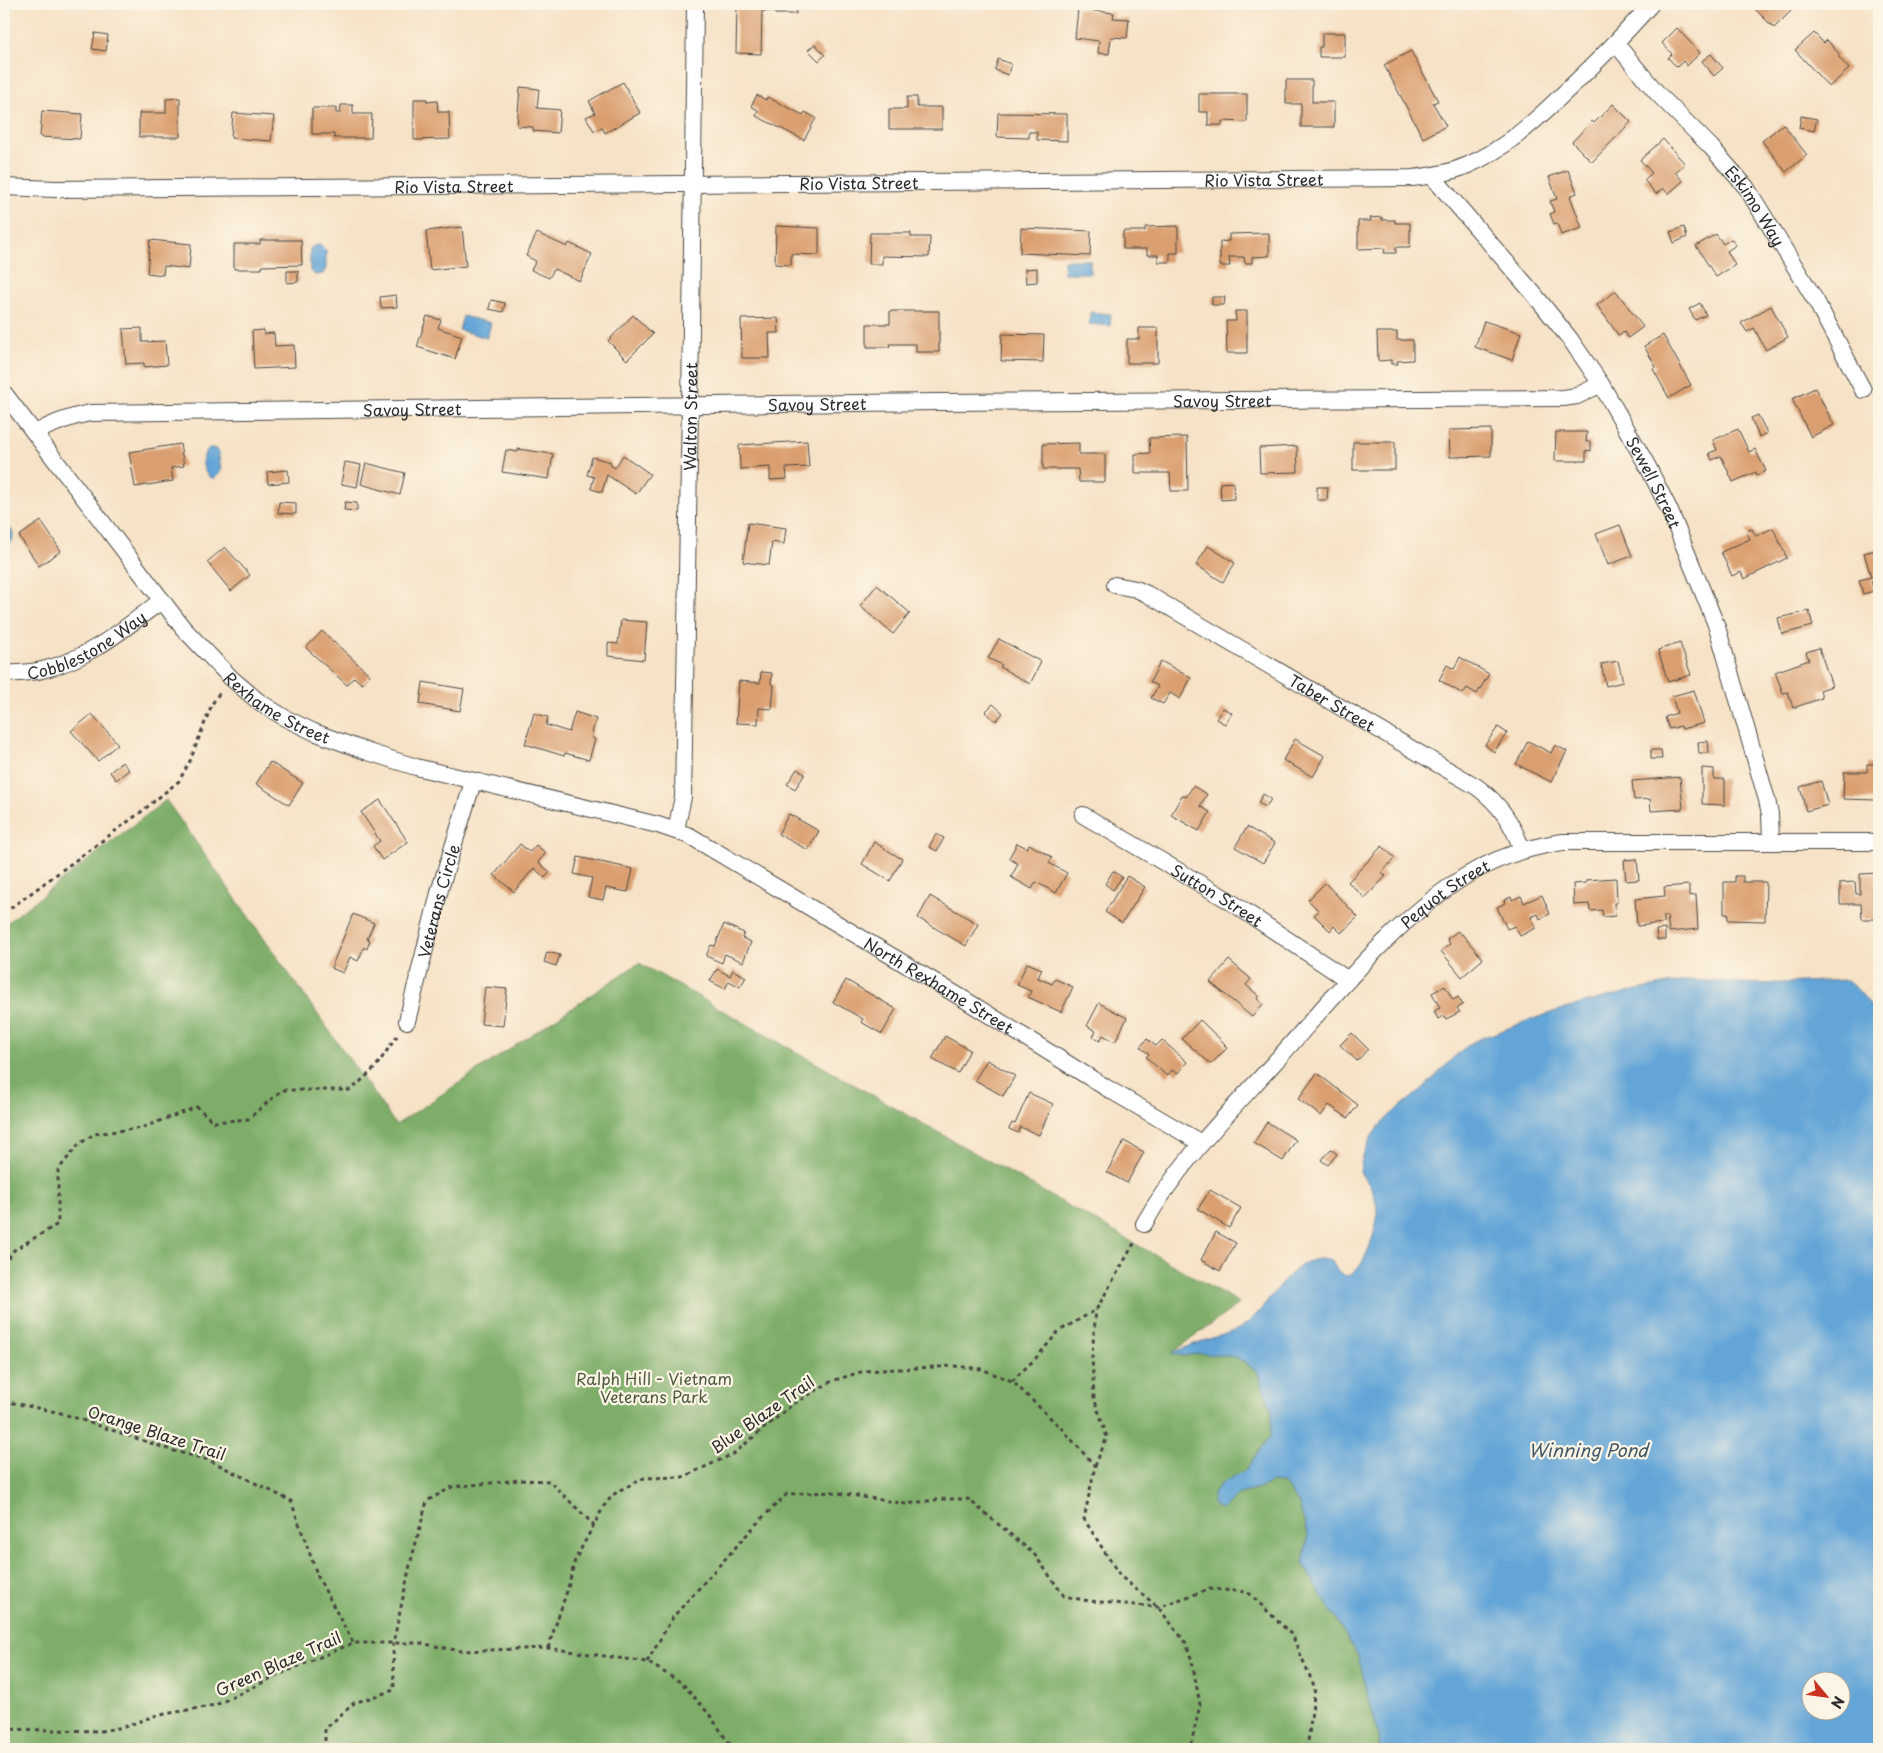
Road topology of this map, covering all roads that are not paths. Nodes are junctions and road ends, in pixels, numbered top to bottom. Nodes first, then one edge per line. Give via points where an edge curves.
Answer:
1 (695, 4) edge
2 (1651, 4) edge
3 (1616, 44) junction
4 (1432, 176) junction
5 (693, 184) junction
6 (4, 187) edge
7 (1601, 384) junction
8 (1863, 390) dead end
9 (4, 393) edge
10 (690, 407) junction
11 (35, 434) junction
12 (1115, 585) dead end
13 (162, 600) junction
14 (4, 674) edge
15 (473, 782) junction
16 (1083, 816) dead end
17 (676, 830) junction
18 (1771, 841) junction
19 (1879, 842) edge
20 (1522, 850) junction
21 (1348, 980) junction
22 (407, 1021) road end
23 (1201, 1143) junction
24 (1144, 1224) road end

1 - 5 street, Walton Street
2 - 3 street, Rio Vista Street
3 - 4 street, Rio Vista Street via 1538,118 1505,144 1470,164
3 - 8 street, Eskimo Way via 1658,94 1746,187 1816,301
4 - 5 street, Rio Vista Street
4 - 7 street, Sewell Street via 1554,318
5 - 6 street, Rio Vista Street
5 - 10 street, Walton Street
7 - 10 street, Savoy Street via 1587,392 1563,398
7 - 18 street, Sewell Street via 1669,510 1717,627 1767,800
9 - 11 street, Rexhame Street
10 - 11 street, Savoy Street via 90,413 51,424
10 - 17 street, Walton Street via 683,797
11 - 13 street, Rexhame Street
12 - 20 street, Taber Street via 1147,594 1477,787 1490,797 1510,822
13 - 14 street, Cobblestone Way via 117,634 67,662 42,670
13 - 15 street, Rexhame Street via 183,628 231,678 285,718 314,732 416,767
15 - 17 street, Rexhame Street
15 - 22 street, Veterans Circle via 440,889
16 - 21 street, Sutton Street via 1228,900
17 - 23 street, North Rexhame Street via 706,844
18 - 19 street, Pequot Street
18 - 20 street, Pequot Street via 1578,841 1543,844
20 - 21 street, Pequot Street via 1483,866 1444,891 1404,924
21 - 23 street, Pequot Street
23 - 24 street, Pequot Street

